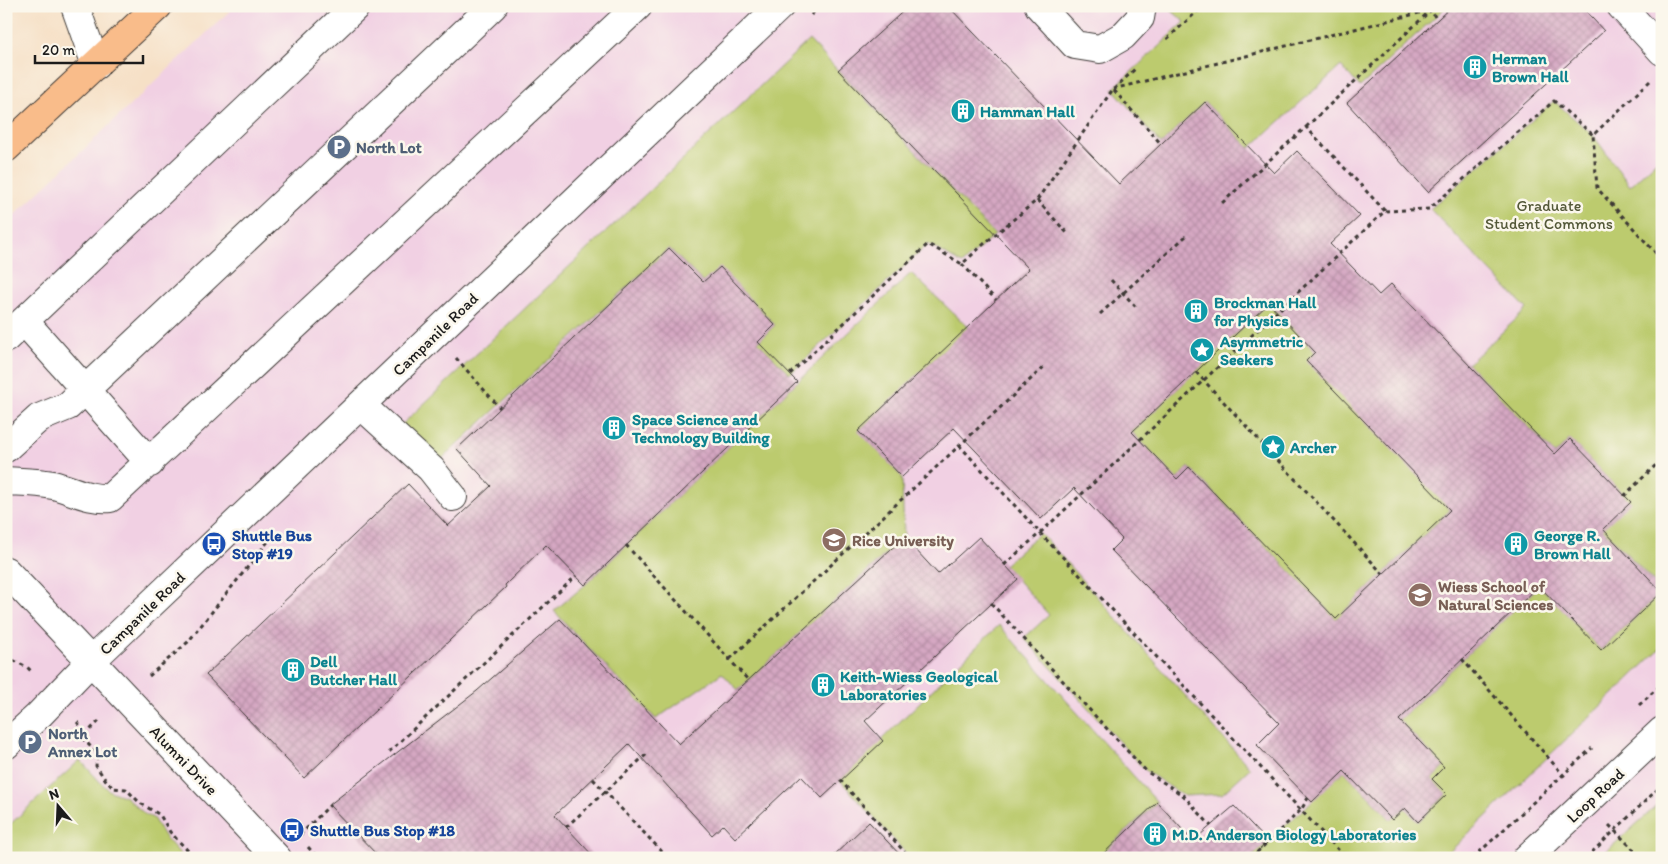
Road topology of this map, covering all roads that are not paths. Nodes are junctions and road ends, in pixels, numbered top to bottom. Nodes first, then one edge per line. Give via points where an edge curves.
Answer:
1 (74, 6) edge
2 (158, 6) edge
3 (356, 6) edge
4 (493, 6) edge
5 (638, 6) edge
6 (780, 6) edge
7 (1039, 6) edge
8 (1142, 6) edge
9 (1621, 6) edge
10 (1658, 64) edge
11 (96, 65) junction
12 (6, 148) edge
13 (15, 329) edge
14 (76, 398) junction
15 (361, 405) junction
16 (6, 448) edge
17 (150, 463) junction
18 (6, 472) edge
19 (6, 481) edge
20 (453, 497) dead end
21 (6, 571) edge
22 (91, 662) junction
23 (1662, 731) edge
24 (6, 745) edge
25 (277, 858) edge
26 (1527, 858) edge

1 - 11 street
2 - 11 main road
3 - 13 street
4 - 14 street
5 - 17 street
6 - 15 street, Campanile Road
7 - 8 street via 1075,44 1100,49 1123,36 1140,18
9 - 10 street
11 - 12 main road
13 - 14 street
14 - 16 street via 39,418
14 - 17 street
14 - 18 street via 58,426
15 - 20 street via 431,469
15 - 22 street, Campanile Road
17 - 19 street via 110,498 101,499 53,485
21 - 22 street, Alumni Drive
22 - 24 street, Campanile Road
22 - 25 street, Alumni Drive
23 - 26 street, Loop Road

